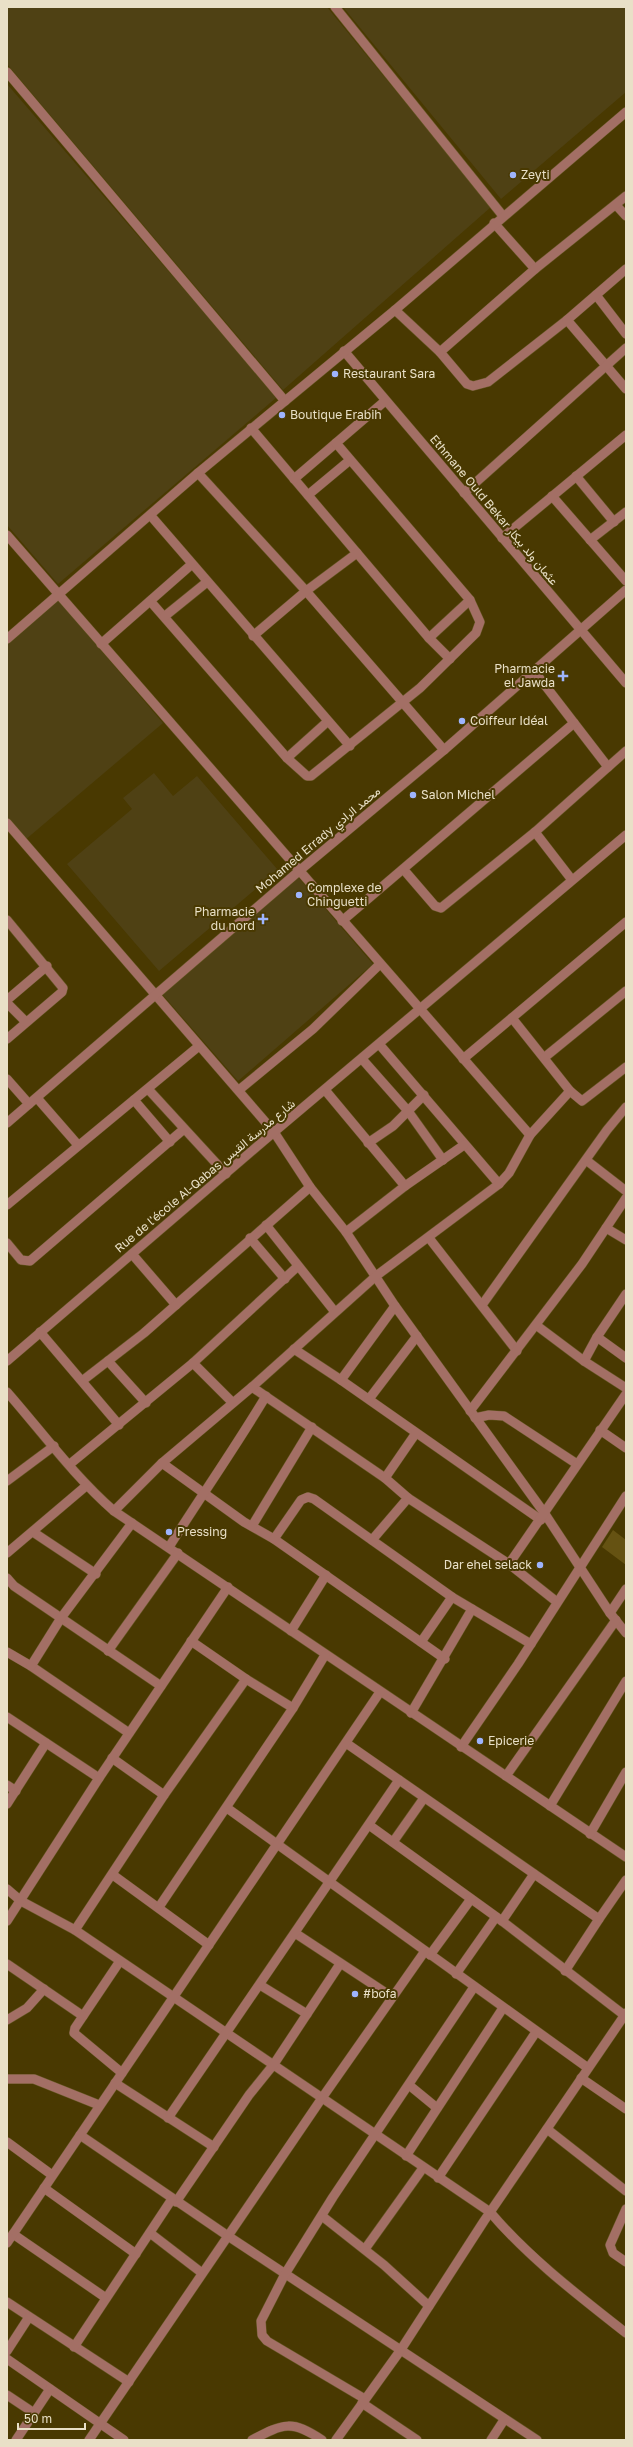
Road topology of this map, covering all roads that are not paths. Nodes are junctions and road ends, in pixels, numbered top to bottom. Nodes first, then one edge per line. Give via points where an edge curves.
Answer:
1 (334, 7) edge
2 (7, 72) edge
3 (625, 114) edge
4 (626, 196) edge
5 (616, 205) junction
6 (503, 216) junction
7 (626, 216) edge
8 (494, 223) junction
9 (535, 269) junction
10 (626, 269) edge
11 (596, 295) junction
12 (395, 310) junction
13 (567, 320) junction
14 (626, 334) edge
15 (626, 348) edge
16 (344, 351) junction
17 (440, 352) junction
18 (607, 365) junction
19 (626, 389) edge
20 (285, 401) junction
21 (385, 401) junction
22 (251, 428) junction
23 (626, 435) edge
24 (336, 443) junction
25 (350, 460) junction
26 (198, 472) junction
27 (576, 476) junction
28 (294, 479) junction
29 (464, 493) junction
30 (308, 495) junction
31 (552, 496) junction
32 (626, 512) edge
33 (151, 516) junction
34 (614, 522) junction
35 (7, 535) edge
36 (502, 538) junction
37 (590, 540) junction
38 (357, 552) junction
39 (192, 564) junction
40 (626, 581) edge
41 (207, 582) junction
42 (626, 590) edge
43 (306, 591) junction
44 (59, 594) junction
45 (470, 600) junction
46 (151, 602) junction
47 (165, 616) junction
48 (581, 630) junction
49 (253, 636) junction
50 (429, 638) junction
51 (7, 639) edge
52 (101, 644) junction
53 (450, 659) junction
54 (534, 671) junction
55 (624, 678) edge
56 (402, 701) junction
57 (327, 722) junction
58 (574, 723) junction
59 (350, 746) junction
60 (444, 750) junction
61 (626, 751) edge
62 (287, 758) junction
63 (608, 767) junction
64 (7, 823) edge
65 (535, 832) junction
66 (626, 835) edge
67 (404, 870) junction
68 (299, 871) junction
69 (572, 880) junction
70 (7, 920) edge
71 (342, 921) junction
72 (626, 922) edge
73 (380, 964) junction
74 (47, 966) junction
75 (626, 991) edge
76 (155, 994) junction
77 (7, 1000) edge
78 (7, 1003) edge
79 (419, 1010) junction
80 (512, 1018) junction
81 (26, 1022) junction
82 (7, 1039) edge
83 (379, 1044) junction
84 (199, 1046) junction
85 (545, 1057) junction
86 (362, 1059) junction
87 (462, 1059) junction
88 (626, 1067) edge
89 (7, 1078) edge
90 (148, 1089) junction
91 (239, 1090) junction
92 (325, 1090) junction
93 (570, 1091) junction
94 (424, 1094) junction
95 (37, 1098) junction
96 (134, 1100) junction
97 (29, 1104) junction
98 (626, 1107) edge
99 (408, 1111) junction
100 (7, 1123) edge
101 (184, 1129) junction
102 (274, 1132) junction
103 (530, 1134) junction
104 (170, 1142) junction
105 (368, 1143) junction
106 (78, 1145) junction
107 (464, 1146) junction
108 (443, 1160) junction
109 (586, 1160) junction
110 (226, 1174) junction
111 (499, 1184) junction
112 (405, 1186) junction
113 (310, 1187) junction
114 (626, 1191) edge
115 (626, 1198) edge
116 (7, 1205) edge
117 (266, 1225) junction
118 (606, 1228) junction
119 (346, 1232) junction
120 (250, 1238) junction
121 (429, 1238) junction
122 (626, 1240) edge
123 (7, 1243) edge
124 (132, 1254) junction
125 (298, 1266) junction
126 (376, 1276) junction
127 (285, 1279) junction
128 (626, 1294) edge
129 (176, 1305) junction
130 (482, 1305) junction
131 (395, 1306) junction
132 (335, 1312) junction
133 (536, 1325) junction
134 (40, 1332) junction
135 (417, 1336) junction
136 (597, 1337) junction
137 (294, 1349) junction
138 (517, 1351) junction
139 (626, 1358) edge
140 (8, 1359) edge
141 (584, 1360) junction
142 (108, 1361) junction
143 (193, 1363) junction
144 (341, 1380) junction
145 (82, 1381) junction
146 (252, 1387) junction
147 (626, 1388) edge
148 (7, 1392) edge
149 (626, 1394) edge
150 (266, 1396) junction
151 (369, 1399) junction
152 (146, 1402) junction
153 (232, 1402) junction
154 (473, 1415) junction
155 (119, 1425) junction
156 (312, 1427) junction
157 (600, 1430) junction
158 (416, 1433) junction
159 (54, 1446) junction
160 (626, 1448) edge
161 (162, 1463) junction
162 (70, 1464) junction
163 (577, 1464) junction
164 (385, 1478) junction
165 (7, 1481) edge
166 (86, 1486) junction
167 (203, 1493) junction
168 (626, 1496) edge
169 (408, 1498) junction
170 (114, 1511) junction
171 (543, 1517) junction
172 (132, 1523) junction
173 (252, 1526) junction
174 (33, 1532) junction
175 (274, 1539) junction
176 (372, 1540) junction
177 (169, 1547) junction
178 (7, 1552) edge
179 (178, 1553) junction
180 (509, 1564) junction
181 (580, 1565) junction
182 (96, 1574) junction
183 (326, 1575) junction
184 (7, 1578) edge
185 (228, 1587) junction
186 (626, 1590) edge
187 (452, 1597) junction
188 (556, 1602) junction
189 (472, 1609) junction
190 (613, 1617) junction
191 (61, 1618) junction
192 (291, 1631) junction
193 (626, 1633) edge
194 (191, 1641) junction
195 (421, 1642) junction
196 (531, 1644) junction
197 (108, 1651) junction
198 (7, 1652) edge
199 (325, 1655) junction
200 (445, 1659) junction
201 (31, 1666) junction
202 (246, 1680) junction
203 (626, 1682) edge
204 (161, 1686) junction
205 (380, 1692) junction
206 (293, 1708) junction
207 (411, 1713) junction
208 (7, 1717) edge
209 (129, 1732) junction
210 (46, 1743) junction
211 (346, 1743) junction
212 (460, 1747) junction
213 (112, 1758) junction
214 (626, 1772) edge
215 (506, 1776) junction
216 (99, 1778) junction
217 (399, 1780) junction
218 (7, 1785) edge
219 (16, 1791) junction
220 (164, 1795) junction
221 (424, 1798) junction
222 (7, 1804) edge
223 (550, 1806) junction
224 (227, 1808) junction
225 (368, 1825) junction
226 (590, 1834) junction
227 (393, 1842) junction
228 (278, 1843) junction
229 (626, 1857) edge
230 (534, 1874) junction
231 (113, 1875) junction
232 (626, 1880) edge
233 (330, 1882) junction
234 (7, 1889) edge
235 (471, 1899) junction
236 (21, 1901) junction
237 (159, 1907) junction
238 (499, 1919) junction
239 (599, 1919) junction
240 (7, 1921) edge
241 (75, 1930) junction
242 (295, 1933) junction
243 (209, 1945) junction
244 (428, 1953) junction
245 (120, 1961) junction
246 (7, 1964) edge
247 (340, 1964) junction
248 (565, 1970) junction
249 (456, 1974) junction
250 (260, 1985) junction
251 (474, 1987) junction
252 (44, 1989) junction
253 (174, 1997) junction
254 (392, 1997) junction
255 (504, 2008) junction
256 (307, 2014) junction
257 (83, 2016) junction
258 (7, 2020) edge
259 (624, 2020) edge
260 (536, 2032) junction
261 (227, 2033) junction
262 (274, 2064) junction
263 (588, 2068) junction
264 (122, 2073) junction
265 (581, 2078) junction
266 (7, 2079) edge
267 (115, 2083) junction
268 (409, 2085) junction
269 (322, 2098) junction
270 (99, 2105) junction
271 (437, 2108) junction
272 (626, 2109) edge
273 (168, 2118) junction
274 (547, 2129) junction
275 (80, 2135) junction
276 (376, 2136) junction
277 (7, 2142) edge
278 (214, 2147) junction
279 (406, 2156) junction
280 (423, 2168) junction
281 (52, 2175) junction
282 (438, 2178) junction
283 (44, 2188) junction
284 (626, 2191) edge
285 (174, 2200) junction
286 (626, 2209) edge
287 (490, 2212) junction
288 (322, 2216) junction
289 (150, 2233) junction
290 (13, 2234) junction
291 (228, 2236) junction
292 (7, 2243) edge
293 (365, 2249) junction
294 (136, 2254) junction
295 (626, 2262) edge
296 (202, 2273) junction
297 (285, 2274) junction
298 (106, 2298) junction
299 (7, 2302) edge
300 (429, 2306) junction
301 (29, 2317) junction
302 (626, 2334) edge
303 (74, 2347) junction
304 (7, 2351) edge
305 (400, 2351) junction
306 (7, 2359) edge
307 (129, 2382) junction
308 (50, 2389) junction
309 (7, 2395) edge
310 (364, 2401) junction
311 (34, 2413) junction
312 (504, 2420) junction
313 (100, 2424) junction
314 (16, 2440) edge
315 (89, 2440) edge
316 (124, 2440) edge
317 (252, 2440) edge
318 (322, 2440) edge
319 (336, 2440) edge
320 (417, 2440) edge
321 (491, 2440) edge
322 (537, 2440) edge

1 - 6 street
2 - 20 street
3 - 6 street
4 - 5 street
5 - 7 street
5 - 9 street
6 - 8 street
8 - 9 street
8 - 12 street
9 - 17 street
10 - 11 street
11 - 13 street
11 - 14 street
12 - 16 street
12 - 17 street
13 - 17 street via 481,385 467,384
13 - 18 street
15 - 18 street
16 - 20 street
16 - 21 street, Ethmane Ould Bekar عثمان ولد بيكار
18 - 19 street
18 - 29 street
20 - 22 street
21 - 24 street
21 - 29 street, Ethmane Ould Bekar عثمان ولد بيكار
22 - 26 street
22 - 28 street
23 - 27 street
24 - 25 street
24 - 28 street
25 - 30 street
25 - 45 street
26 - 33 street
26 - 43 street
27 - 31 street
27 - 34 street
28 - 30 street
29 - 36 street, Ethmane Ould Bekar عثمان ولد بيكار
30 - 38 street
31 - 36 street
31 - 37 street
32 - 34 street
33 - 39 street
33 - 44 street
34 - 37 street
35 - 44 street
36 - 48 street, Ethmane Ould Bekar عثمان ولد بيكار
37 - 40 street
38 - 43 street
38 - 50 street
39 - 41 street
39 - 46 street
41 - 47 street
41 - 49 street
42 - 48 street, Mohamed Errady محمد الرادي
43 - 49 street
43 - 56 street
44 - 51 street
44 - 52 street
45 - 50 street
45 - 53 street via 480,622 480,628
46 - 47 street
46 - 52 street
47 - 62 street
48 - 54 street, Mohamed Errady محمد الرادي
48 - 55 street, Ethmane Ould Bekar عثمان ولد بيكار
49 - 57 street
50 - 53 street
52 - 68 street
53 - 56 street
54 - 58 street
54 - 60 street, Mohamed Errady محمد الرادي
56 - 59 street
56 - 60 street
57 - 59 street
57 - 62 street
58 - 63 street
58 - 67 street
59 - 62 street via 310,776
60 - 68 street, Mohamed Errady محمد الرادي
61 - 63 street
63 - 65 street
64 - 76 street
65 - 67 street via 441,908 435,906
65 - 69 street
66 - 69 street, Rue de l'école Al-Qabas شارع مدرسة القبس
67 - 71 street
68 - 71 street
68 - 76 street, Mohamed Errady محمد الرادي
69 - 79 street, Rue de l'école Al-Qabas شارع مدرسة القبس
70 - 74 street
71 - 73 street
72 - 80 street
73 - 79 street
73 - 91 street via 313,1028
74 - 77 street
74 - 81 street via 63,988 62,992
75 - 85 street
76 - 84 street
76 - 95 street, Mohamed Errady محمد الرادي
78 - 81 street
79 - 83 street, Rue de l'école Al-Qabas شارع مدرسة القبس
79 - 87 street
80 - 85 street
80 - 87 street
81 - 82 street
83 - 86 street, Rue de l'école Al-Qabas شارع مدرسة القبس
83 - 94 street
84 - 90 street
84 - 91 street
85 - 93 street
86 - 92 street, Rue de l'école Al-Qabas شارع مدرسة القبس
86 - 99 street
87 - 103 street
88 - 93 street via 584,1101
89 - 97 street
90 - 96 street
90 - 101 street
91 - 102 street
92 - 102 street, Rue de l'école Al-Qabas شارع مدرسة القبس
92 - 105 street
93 - 103 street
94 - 99 street
94 - 107 street
95 - 97 street, Mohamed Errady محمد الرادي
95 - 106 street
96 - 104 street
96 - 106 street
97 - 100 street, Mohamed Errady محمد الرادي
98 - 109 street
99 - 105 street via 393,1126
99 - 108 street
101 - 104 street
101 - 110 street
102 - 110 street, Rue de l'école Al-Qabas شارع مدرسة القبس
102 - 113 street
103 - 111 street
104 - 123 street via 30,1261 22,1260
105 - 112 street
106 - 116 street
107 - 108 street
107 - 111 street
108 - 112 street
109 - 114 street
109 - 130 street
110 - 124 street, Rue de l'école Al-Qabas شارع مدرسة القبس
111 - 121 street
112 - 119 street
113 - 117 street
113 - 119 street
115 - 118 street
117 - 120 street
117 - 125 street
118 - 122 street
118 - 133 street
119 - 126 street
120 - 127 street
120 - 129 street
121 - 126 street
121 - 130 street
124 - 129 street
124 - 134 street, Rue de l'école Al-Qabas شارع مدرسة القبس
125 - 127 street
125 - 132 street
126 - 131 street
126 - 132 street
127 - 143 street
128 - 136 street
129 - 142 street
130 - 138 street
131 - 135 street
131 - 144 street
132 - 137 street
133 - 138 street
133 - 141 street
134 - 140 street, Rue de l'école Al-Qabas شارع مدرسة القبس
134 - 145 street
135 - 151 street
135 - 154 street
136 - 139 street
136 - 141 street
137 - 144 street
137 - 146 street
138 - 154 street
141 - 147 street
142 - 145 street
142 - 152 street
143 - 152 street
143 - 153 street
144 - 151 street
145 - 155 street
146 - 150 street
146 - 153 street
148 - 159 street
149 - 157 street
150 - 156 street
150 - 167 street via 235,1448
151 - 158 street
152 - 155 street
153 - 161 street
154 - 163 street via 504,1416
154 - 171 street
155 - 162 street
156 - 164 street
156 - 173 street
157 - 160 street
157 - 163 street
158 - 164 street
158 - 171 street
159 - 162 street
159 - 165 street
161 - 167 street
161 - 170 street
162 - 166 street
163 - 171 street
164 - 169 street
166 - 170 street
166 - 174 street
167 - 173 street
167 - 177 street
168 - 181 street
169 - 176 street
169 - 180 street
170 - 172 street
171 - 180 street
171 - 181 street
172 - 177 street
172 - 182 street
173 - 175 street
174 - 178 street
174 - 182 street
175 - 176 street via 301,1500 308,1497
175 - 183 street
176 - 187 street
177 - 179 street
179 - 185 street
179 - 197 street
180 - 188 street
181 - 188 street
181 - 190 street
182 - 191 street
183 - 192 street
183 - 195 street
184 - 191 street via 14,1586
185 - 192 street
185 - 194 street
186 - 190 street
187 - 189 street
187 - 195 street
188 - 196 street
189 - 196 street
189 - 200 street
190 - 193 street
190 - 215 street
191 - 197 street
191 - 201 street
192 - 199 street
194 - 202 street
194 - 204 street
195 - 200 street
196 - 212 street
197 - 204 street
198 - 201 street
199 - 205 street
199 - 206 street
200 - 207 street
201 - 209 street
202 - 206 street
202 - 220 street
203 - 223 street
204 - 209 street
205 - 207 street
205 - 211 street
206 - 224 street
207 - 212 street
208 - 210 street
209 - 213 street
210 - 216 street
210 - 219 street
211 - 217 street
211 - 228 street
212 - 215 street
213 - 216 street
213 - 220 street
214 - 226 street
215 - 223 street
216 - 236 street
217 - 221 street
217 - 225 street
218 - 219 street
219 - 222 street
220 - 231 street
221 - 227 street
221 - 230 street
223 - 226 street
224 - 228 street
224 - 237 street
225 - 227 street
225 - 233 street
226 - 229 street
227 - 235 street
228 - 233 street
228 - 243 street
230 - 238 street
230 - 239 street
231 - 237 street
231 - 241 street
232 - 239 street
233 - 242 street
233 - 244 street
234 - 236 street
235 - 238 street
235 - 244 street
236 - 240 street
236 - 241 street
237 - 243 street
238 - 248 street
238 - 249 street
239 - 248 street
241 - 245 street
242 - 247 street
242 - 250 street
243 - 253 street
244 - 249 street
244 - 254 street
245 - 253 street
245 - 257 street
246 - 252 street
247 - 254 street
247 - 256 street
248 - 259 street
249 - 251 street
250 - 256 street
250 - 261 street
251 - 255 street
251 - 268 street
252 - 257 street
252 - 258 street via 27,2008
253 - 261 street
253 - 264 street
254 - 269 street
255 - 260 street
255 - 271 street
256 - 262 street
257 - 264 street via 74,2033
259 - 263 street
260 - 263 street
260 - 282 street
261 - 262 street
261 - 273 street
262 - 269 street
262 - 278 street via 249,2095
263 - 265 street
264 - 267 street
265 - 272 street
265 - 274 street
266 - 270 street via 34,2079
267 - 270 street
267 - 273 street
268 - 271 street
268 - 276 street
269 - 276 street
269 - 291 street
270 - 275 street
271 - 279 street
273 - 278 street
274 - 284 street
274 - 287 street
275 - 281 street
275 - 285 street
276 - 279 street
276 - 288 street
277 - 281 street
278 - 285 street
279 - 280 street
280 - 282 street
280 - 293 street
281 - 283 street
282 - 287 street
283 - 290 street
283 - 294 street
285 - 289 street
285 - 291 street
286 - 295 street via 610,2245 613,2253
287 - 300 street
287 - 302 street via 505,2230 560,2281
288 - 293 street
288 - 297 street
289 - 294 street
289 - 296 street
290 - 292 street
290 - 298 street
291 - 296 street
291 - 297 street
293 - 300 street
294 - 298 street
296 - 307 street
297 - 305 street
297 - 310 street via 261,2321 262,2335 267,2341
298 - 303 street
299 - 301 street
300 - 305 street
301 - 303 street
301 - 304 street
303 - 307 street
305 - 310 street
305 - 312 street
306 - 308 street
307 - 313 street
308 - 311 street
308 - 313 street
309 - 311 street
310 - 319 street
310 - 320 street
311 - 314 street
312 - 321 street
312 - 322 street
313 - 315 street
313 - 316 street
317 - 318 street via 281,2427 291,2426 299,2426

